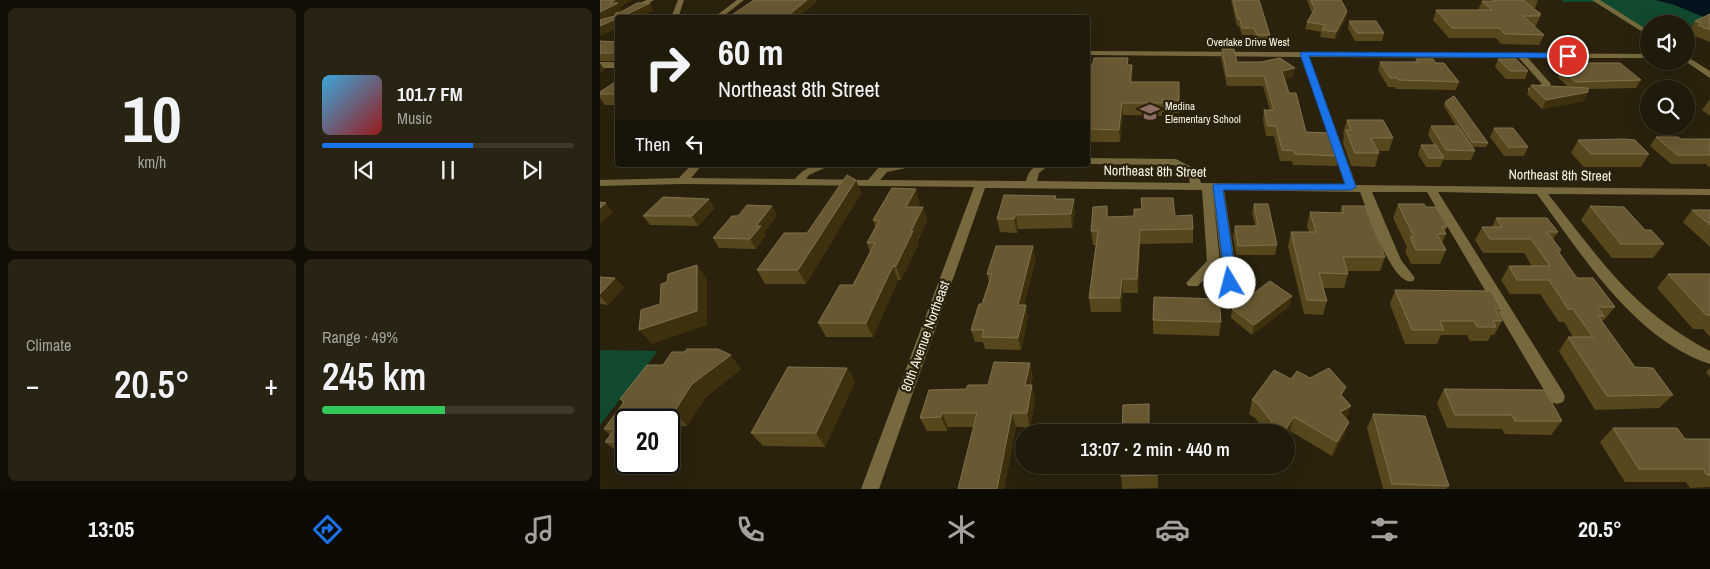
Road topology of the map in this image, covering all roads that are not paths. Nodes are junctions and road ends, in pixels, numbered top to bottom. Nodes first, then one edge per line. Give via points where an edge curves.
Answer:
1 (651, 0) edge
2 (682, 0) edge
3 (741, 0) edge
4 (1595, 0) edge
5 (624, 15) edge
6 (675, 15) edge
7 (720, 15) edge
8 (615, 19) edge
9 (607, 23) edge
10 (1640, 28) edge
11 (1090, 53) edge
12 (1304, 54) junction
13 (1521, 55) junction
14 (1640, 56) edge
15 (600, 65) edge
16 (615, 65) edge
17 (1695, 65) edge
18 (1710, 76) edge
19 (1531, 90) edge
20 (1090, 161) edge
21 (695, 167) edge
22 (821, 167) edge
23 (894, 167) edge
24 (1041, 167) edge
25 (682, 181) junction
26 (798, 182) junction
27 (600, 183) edge
28 (871, 183) junction
29 (981, 184) junction
30 (1030, 185) junction
31 (1207, 186) junction
32 (1357, 187) junction
33 (1430, 188) junction
34 (1539, 189) junction
35 (1710, 192) edge
36 (1408, 278) dead end
37 (1193, 283) dead end
38 (1230, 283) dead end
39 (1710, 358) edge
40 (1557, 397) dead end
41 (870, 489) edge

1 - 5 street
2 - 6 street
3 - 7 street
4 - 10 street
8 - 9 street
11 - 12 street, Overlake Drive West
12 - 13 street, Overlake Drive West
12 - 32 street
13 - 14 street, Overlake Drive West
13 - 19 street via 1547,84
15 - 16 street
17 - 18 street
20 - 31 street via 1176,162
21 - 25 street
22 - 26 street via 806,173
23 - 28 street via 882,169
24 - 30 street via 1034,172
25 - 26 street, Northeast 8th Street
25 - 27 street, Northeast 8th Street
26 - 28 street, Northeast 8th Street
28 - 29 street, Northeast 8th Street
29 - 30 street, Northeast 8th Street
29 - 41 street, 80th Avenue Northeast
30 - 31 street, Northeast 8th Street
31 - 32 street, Northeast 8th Street
31 - 37 street via 1214,262
31 - 38 street
32 - 33 street, Northeast 8th Street
32 - 36 street via 1395,262
33 - 34 street, Northeast 8th Street
33 - 40 street
34 - 35 street, Northeast 8th Street
34 - 39 street via 1637,310 1668,335

